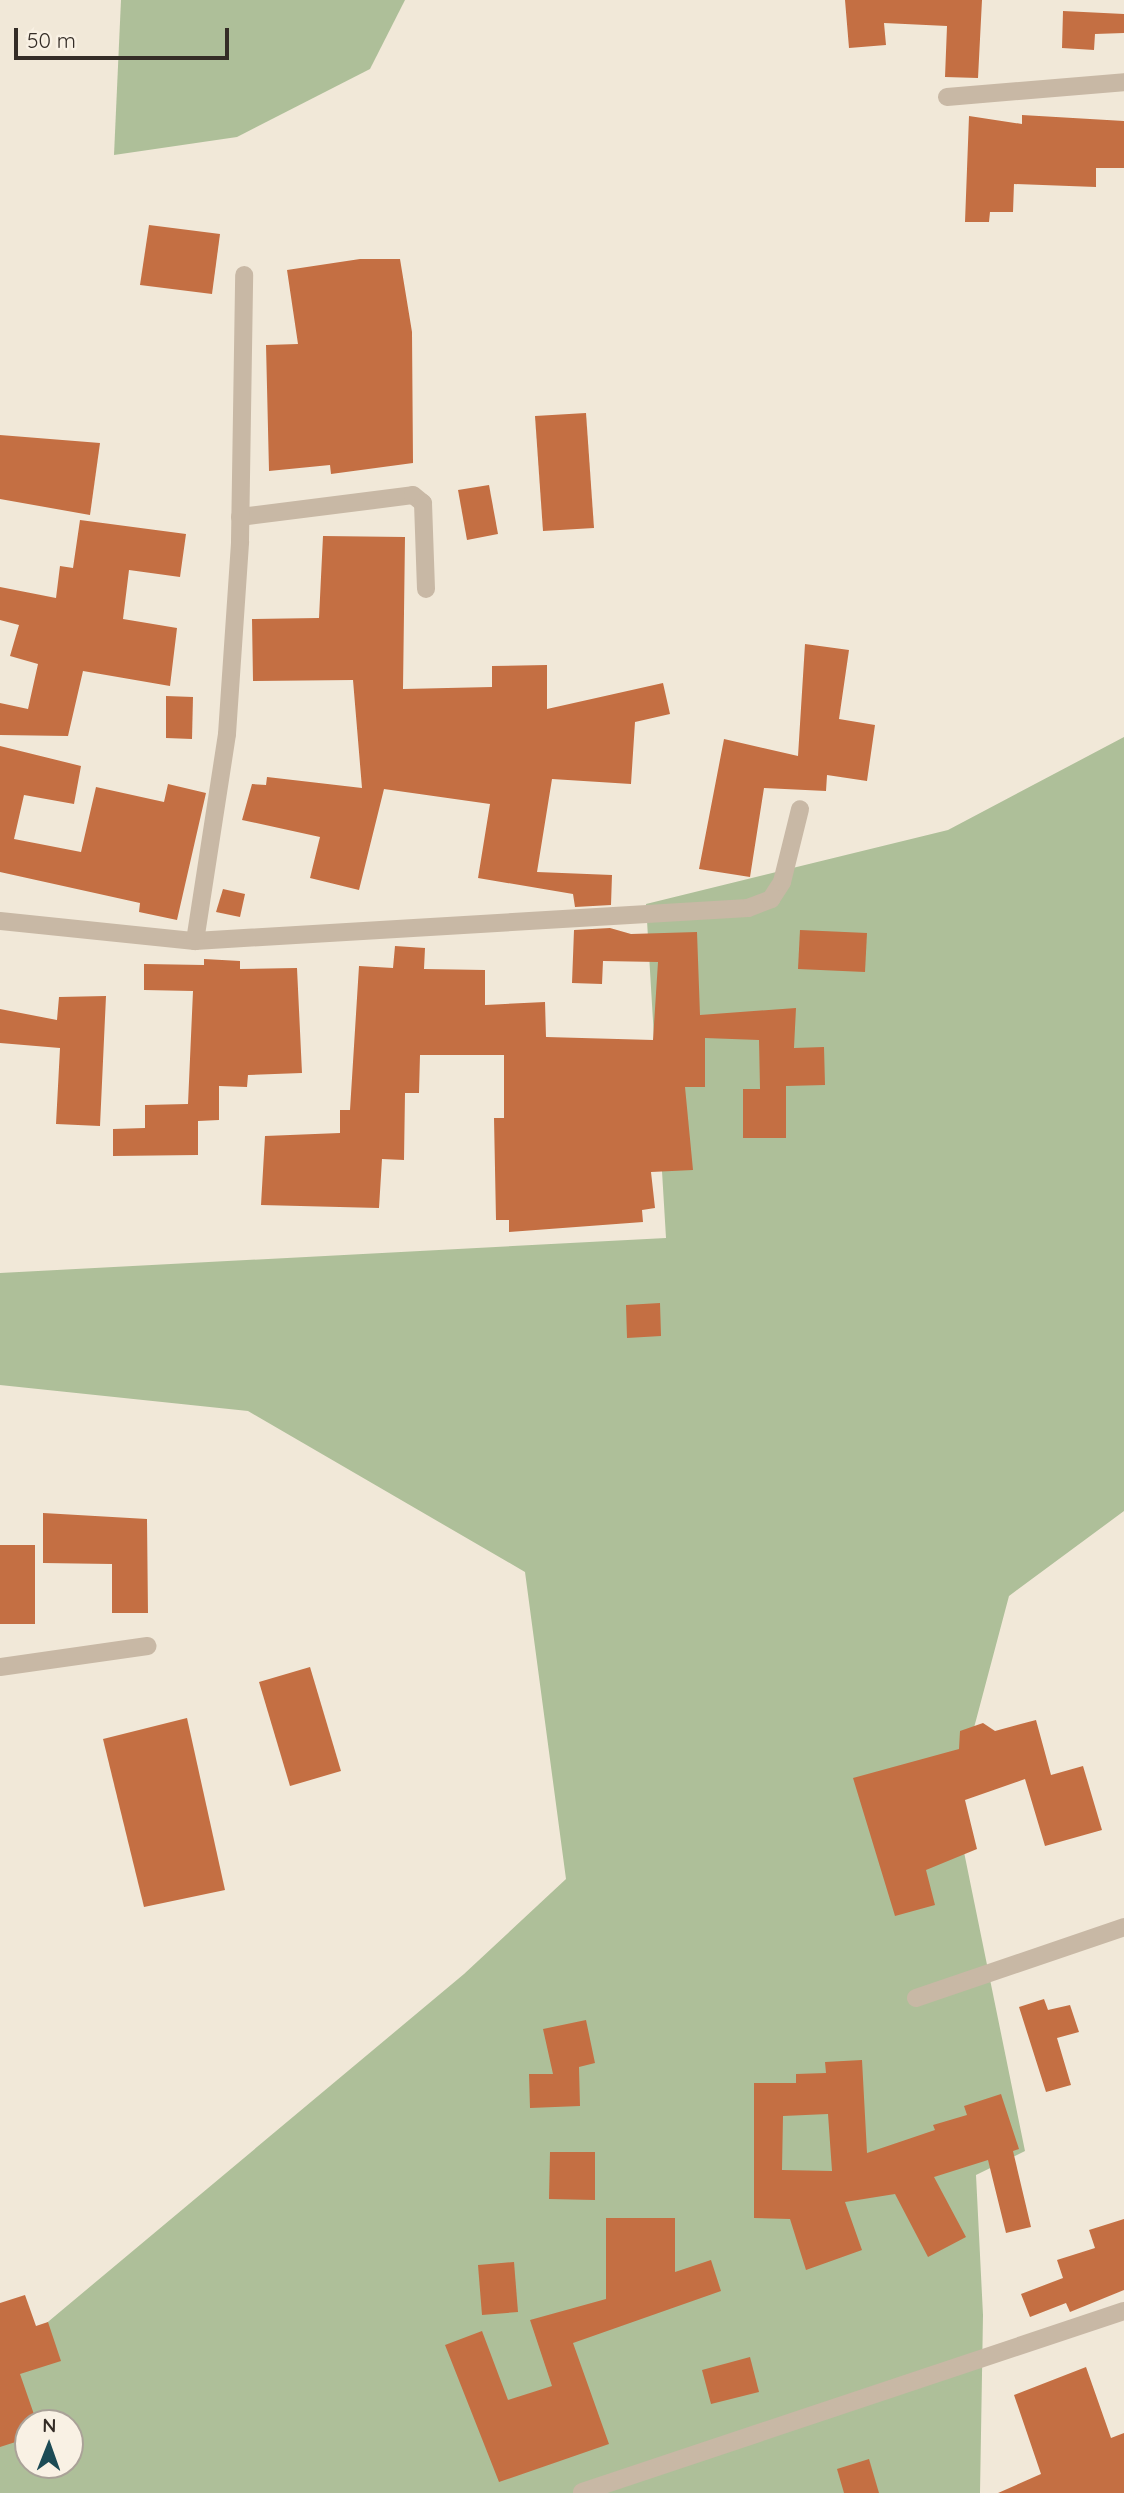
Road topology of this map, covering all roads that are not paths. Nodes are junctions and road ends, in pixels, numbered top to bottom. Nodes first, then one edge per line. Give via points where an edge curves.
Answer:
1 (1124, 82) edge
2 (947, 97) dead end
3 (244, 275) dead end
4 (240, 517) junction
5 (426, 589) dead end
6 (800, 809) dead end
7 (0, 921) edge
8 (195, 942) junction
9 (149, 1646) dead end
10 (0, 1667) edge
11 (1124, 1927) edge
12 (916, 1998) dead end
13 (1124, 2311) edge
14 (582, 2492) edge

1 - 2 street
3 - 4 street
4 - 5 street via 413,495 423,503
4 - 8 street via 227,734
6 - 8 street via 782,882 771,899 748,908
7 - 8 street
9 - 10 street
11 - 12 street
13 - 14 street

